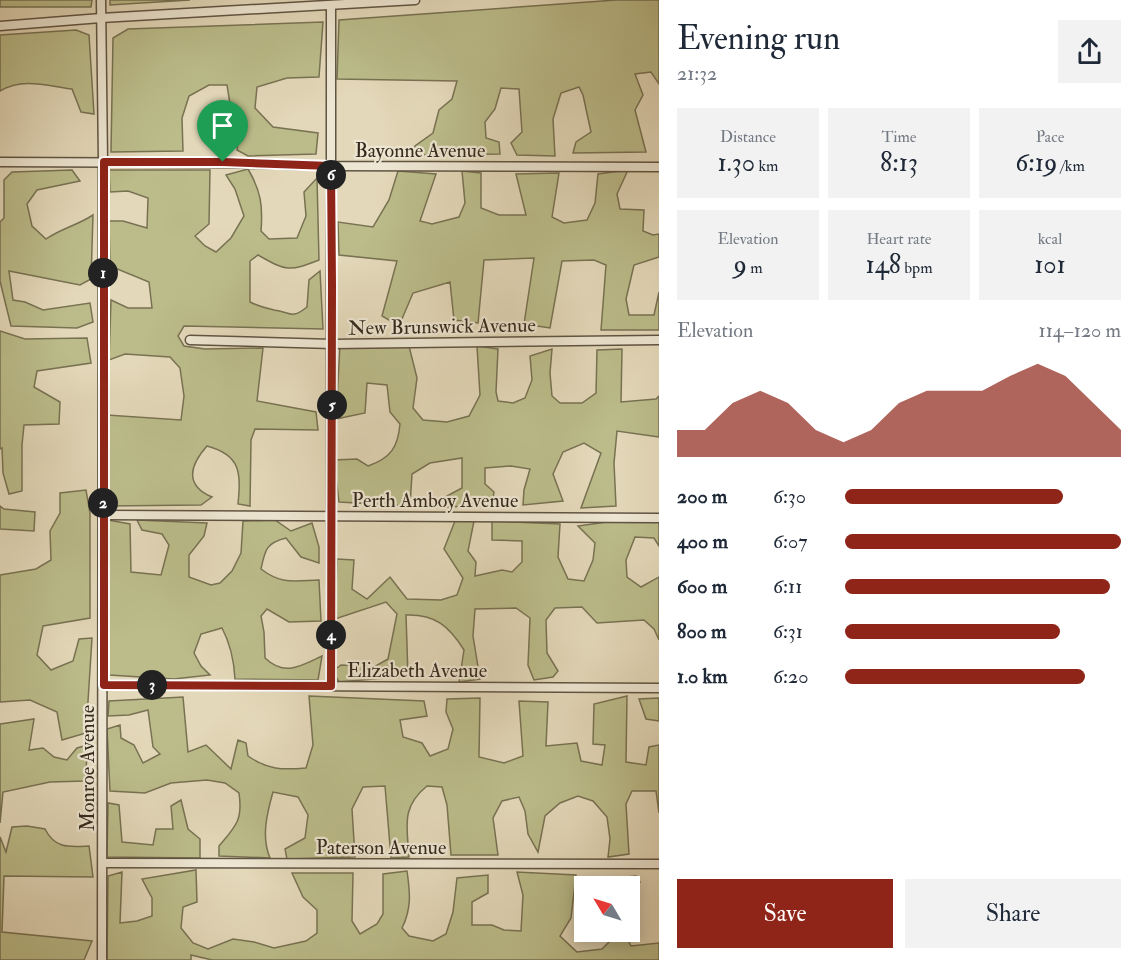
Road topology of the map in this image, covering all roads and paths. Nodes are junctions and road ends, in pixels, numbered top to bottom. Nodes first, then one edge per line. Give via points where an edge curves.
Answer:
1 (101, 0) edge
2 (415, 0) edge
3 (331, 5) junction
4 (101, 18) junction
5 (0, 26) edge
6 (0, 162) edge
7 (104, 162) junction
8 (331, 166) junction
9 (659, 167) edge
10 (190, 340) dead end
11 (659, 340) edge
12 (332, 344) junction
13 (103, 515) junction
14 (332, 516) junction
15 (659, 518) edge
16 (104, 685) junction
17 (331, 686) junction
18 (659, 688) edge
19 (103, 862) junction
20 (659, 864) edge
21 (102, 960) edge

1 - 4 street, Monroe Avenue
2 - 3 street
3 - 4 street
3 - 8 street
4 - 5 street
4 - 7 street, Monroe Avenue
6 - 7 street, Bayonne Avenue
7 - 8 street, Bayonne Avenue
7 - 13 street, Monroe Avenue
8 - 9 street, Bayonne Avenue
8 - 12 street
10 - 12 street, New Brunswick Avenue
11 - 12 street, New Brunswick Avenue
12 - 14 street
13 - 14 street, Perth Amboy Avenue
13 - 16 street, Monroe Avenue
14 - 15 street, Perth Amboy Avenue
14 - 17 street
16 - 17 street, Elizabeth Avenue
16 - 19 street, Monroe Avenue
17 - 18 street, Elizabeth Avenue
19 - 20 street, Paterson Avenue
19 - 21 street, Monroe Avenue

